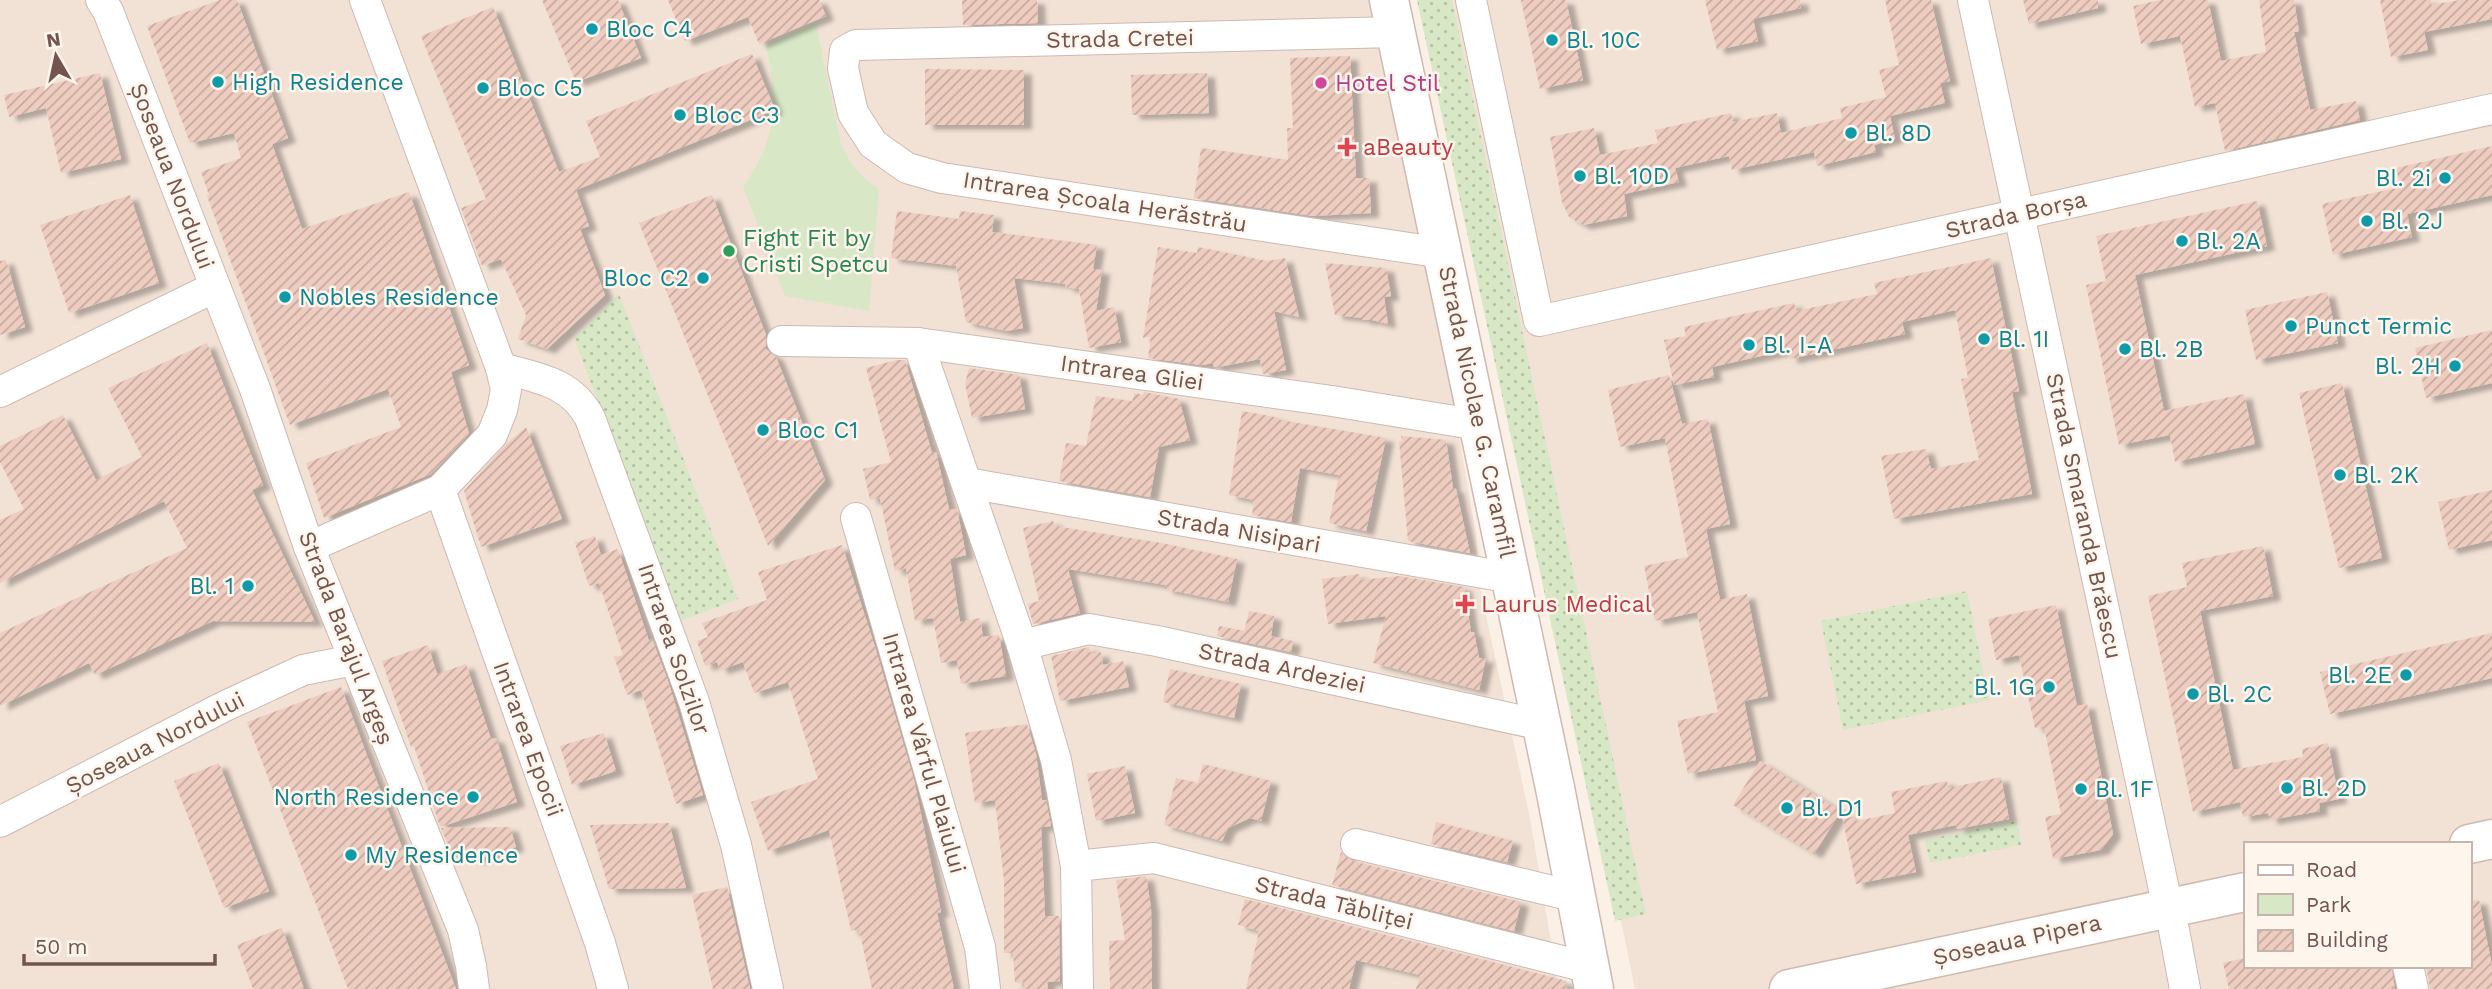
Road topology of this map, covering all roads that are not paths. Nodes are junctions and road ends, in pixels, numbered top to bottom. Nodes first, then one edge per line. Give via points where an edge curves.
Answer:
1 (101, 0) edge
2 (365, 0) edge
3 (1471, 0) edge
4 (1973, 0) edge
5 (1393, 16) edge
6 (845, 51) joint
7 (2492, 109) edge
8 (2019, 214) junction
9 (1443, 253) junction
10 (215, 287) junction
11 (782, 341) dead end
12 (918, 342) junction
13 (501, 368) junction
14 (0, 392) edge
15 (1479, 425) junction
16 (967, 483) junction
17 (440, 490) junction
18 (856, 518) dead end
19 (309, 547) junction
20 (1512, 578) junction
21 (1022, 645) junction
22 (354, 660) junction
23 (1542, 724) junction
24 (0, 822) edge
25 (2492, 839) edge
26 (1356, 844) dead end
27 (2471, 844) edge
28 (2492, 860) edge
29 (2471, 865) edge
30 (1076, 866) junction
31 (2244, 892) edge
32 (1577, 897) junction
33 (2244, 914) edge
34 (2171, 919) junction
35 (2408, 968) edge
36 (1592, 978) edge
37 (474, 989) edge
38 (613, 989) edge
39 (768, 989) edge
40 (985, 989) edge
41 (1078, 989) edge
42 (1789, 989) edge
43 (1889, 989) edge
44 (2185, 989) edge
45 (2413, 989) edge

1 - 10 street, Șoseaua Nordului
2 - 13 street
3 - 8 street, Strada Borșa via 1539,321
4 - 8 street, Strada Smaranda Brăescu
5 - 6 street, Strada Cretei via 856,45
5 - 9 main road, Strada Nicolae G. Caramfil
6 - 9 street, Intrarea Școala Herăstrău via 853,113 873,144 907,167 942,178
7 - 8 street, Strada Borșa
8 - 34 street, Strada Smaranda Brăescu
9 - 15 main road, Strada Nicolae G. Caramfil
10 - 14 street, Șoseaua Nordului
10 - 19 street, Strada Barajul Argeș
11 - 12 street, Intrarea Gliei
12 - 15 street, Intrarea Gliei
12 - 16 street
13 - 17 street via 506,390 492,435
13 - 39 street, Intrarea Solzilor via 550,381 581,401 590,418 694,702 736,845
15 - 20 main road, Strada Nicolae G. Caramfil
16 - 20 street, Strada Nisipari
16 - 21 street
17 - 19 street
17 - 38 street, Intrarea Epocii
18 - 40 street, Intrarea Vârful Plaiului via 980,947
19 - 22 street, Strada Barajul Argeș
20 - 23 main road, Strada Nicolae G. Caramfil
21 - 23 street, Strada Ardeziei via 1089,629
21 - 30 street via 1056,760
22 - 24 street, Șoseaua Nordului via 303,670
22 - 37 street, Strada Barajul Argeș via 463,930
23 - 32 main road, Strada Nicolae G. Caramfil
25 - 27 main road
26 - 32 street
28 - 29 main road
30 - 36 street, Strada Tăbliței via 1154,858
30 - 41 street
31 - 34 main road, Șoseaua Pipera
32 - 36 main road, Strada Nicolae G. Caramfil
33 - 34 main road, Șoseaua Pipera
34 - 42 main road, Șoseaua Pipera
34 - 43 main road, Șoseaua Pipera
34 - 44 street, Strada Smaranda Brăescu
35 - 45 street

